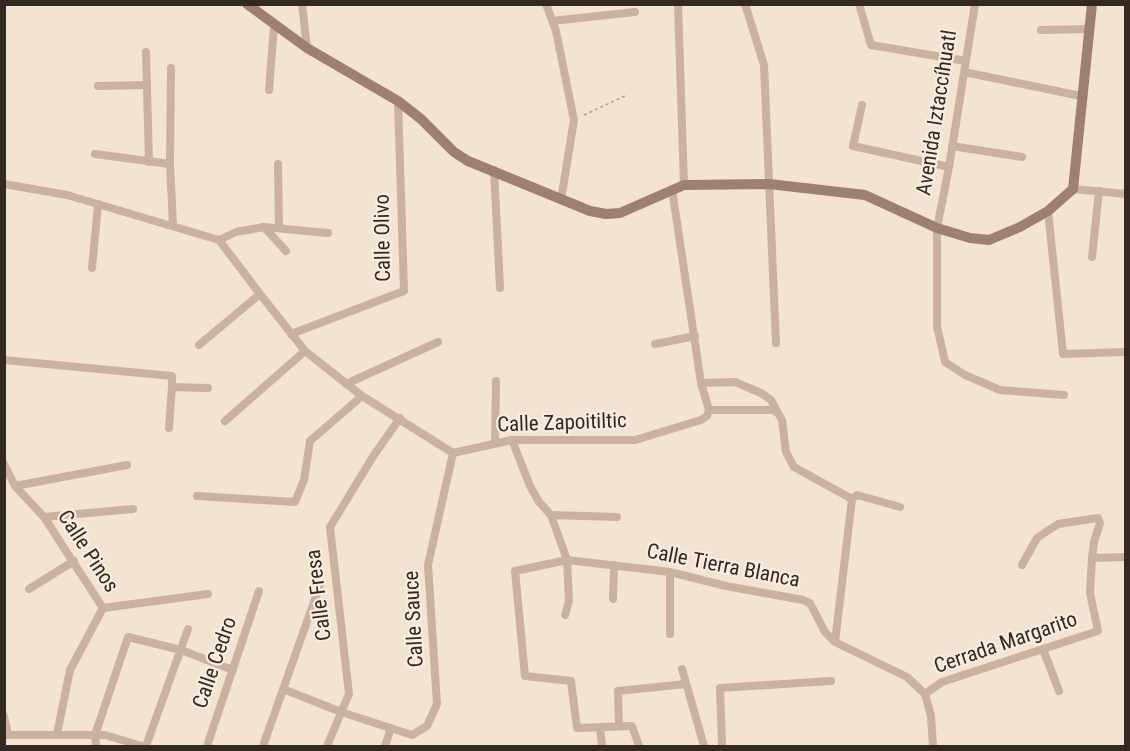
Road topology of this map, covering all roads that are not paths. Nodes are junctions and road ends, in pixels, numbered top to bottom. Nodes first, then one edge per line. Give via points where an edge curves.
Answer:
1 (248, 4) edge
2 (302, 4) edge
3 (546, 4) edge
4 (678, 4) edge
5 (745, 4) edge
6 (859, 4) edge
7 (975, 4) edge
8 (1092, 4) edge
9 (635, 12) dead end
10 (552, 21) junction
11 (274, 26) junction
12 (1090, 29) junction
13 (1041, 30) dead end
14 (307, 48) junction
15 (146, 52) dead end
16 (966, 61) junction
17 (171, 68) dead end
18 (964, 72) junction
19 (147, 85) junction
20 (98, 86) dead end
21 (269, 90) dead end
22 (1081, 96) junction
23 (398, 101) junction
24 (862, 105) dead end
25 (952, 146) junction
26 (95, 154) dead end
27 (1022, 157) dead end
28 (149, 162) junction
29 (170, 164) junction
30 (278, 164) dead end
31 (949, 166) junction
32 (494, 170) junction
33 (4, 184) edge
34 (769, 184) junction
35 (684, 185) junction
36 (672, 189) junction
37 (1073, 189) junction
38 (1099, 191) junction
39 (1125, 194) edge
40 (561, 200) junction
41 (98, 204) junction
42 (1048, 211) junction
43 (173, 225) junction
44 (264, 227) junction
45 (279, 227) junction
46 (937, 228) junction
47 (328, 233) dead end
48 (219, 240) junction
49 (286, 251) dead end
50 (1092, 257) dead end
51 (92, 268) dead end
52 (500, 288) dead end
53 (260, 294) junction
54 (291, 334) junction
55 (695, 336) junction
56 (438, 342) dead end
57 (776, 343) dead end
58 (655, 344) dead end
59 (200, 345) dead end
60 (305, 351) junction
61 (1125, 352) edge
62 (4, 360) edge
63 (496, 381) dead end
64 (346, 384) junction
65 (701, 384) junction
66 (172, 387) junction
67 (208, 388) dead end
68 (1064, 395) dead end
69 (362, 396) junction
70 (709, 410) junction
71 (778, 413) junction
72 (400, 418) junction
73 (225, 421) dead end
74 (169, 428) dead end
75 (512, 440) junction
76 (495, 444) junction
77 (453, 453) junction
78 (4, 464) edge
79 (127, 465) dead end
80 (15, 486) junction
81 (197, 496) dead end
82 (852, 499) junction
83 (900, 507) dead end
84 (133, 508) dead end
85 (551, 515) junction
86 (44, 517) junction
87 (617, 517) dead end
88 (1125, 557) edge
89 (1092, 558) junction
90 (567, 560) junction
91 (74, 561) junction
92 (614, 565) junction
93 (1022, 565) dead end
94 (670, 572) junction
95 (321, 582) dead end
96 (29, 589) dead end
97 (259, 591) dead end
98 (208, 594) dead end
99 (613, 599) dead end
100 (103, 608) junction
101 (565, 615) dead end
102 (188, 629) dead end
103 (670, 634) dead end
104 (835, 642) junction
105 (1043, 649) junction
106 (181, 650) junction
107 (682, 669) dead end
108 (233, 670) junction
109 (831, 681) dead end
110 (686, 684) junction
111 (283, 689) junction
112 (1059, 691) dead end
113 (925, 694) junction
114 (341, 712) junction
115 (4, 716) edge
116 (619, 726) junction
117 (600, 727) junction
118 (391, 728) junction
119 (57, 734) junction
120 (6, 735) edge
121 (95, 735) junction
122 (96, 747) edge
123 (144, 747) edge
124 (207, 747) edge
125 (263, 747) edge
126 (327, 747) edge
127 (385, 747) edge
128 (602, 747) edge
129 (639, 747) edge
130 (704, 747) edge
131 (722, 747) edge
132 (933, 747) edge

1 - 11 street
2 - 14 street
3 - 10 street
4 - 35 street
5 - 34 street via 764,65
6 - 16 street via 871,45
7 - 16 street, Avenida Iztaccíhuatl
8 - 12 street
9 - 10 street
10 - 40 street via 574,120
11 - 14 street
11 - 21 street
12 - 13 street
12 - 22 street
14 - 23 street
15 - 19 street
16 - 18 street, Avenida Iztaccíhuatl
17 - 29 street
18 - 22 street
18 - 25 street, Avenida Iztaccíhuatl
19 - 20 street
19 - 28 street
22 - 37 street
23 - 32 street via 454,152
23 - 54 street, Calle Olivo via 404,291
24 - 31 street via 853,146
25 - 27 street
25 - 31 street, Avenida Iztaccíhuatl
26 - 28 street
28 - 29 street
29 - 43 street
30 - 45 street
31 - 46 street, Avenida Iztaccíhuatl
32 - 40 street
32 - 52 street
33 - 41 street
34 - 35 street
34 - 46 street via 865,195
34 - 57 street
35 - 36 street
36 - 40 street via 620,213 590,211
36 - 55 street
37 - 38 street
37 - 42 street
38 - 39 street
38 - 50 street
41 - 43 street
41 - 51 street
42 - 46 street via 989,240
42 - 61 street via 1063,354
43 - 48 street
44 - 45 street
44 - 48 street
44 - 49 street
45 - 47 street
46 - 68 street, Avenida Iztaccíhuatl via 937,326 945,362 1000,390
48 - 53 street
53 - 54 street
53 - 59 street
54 - 60 street
55 - 58 street
55 - 65 street
56 - 64 street
60 - 64 street
60 - 73 street
62 - 66 street via 172,376
63 - 76 street
64 - 69 street
65 - 70 street
65 - 71 street via 735,382 771,400
66 - 67 street
66 - 74 street
69 - 72 street
69 - 81 street via 310,441 304,480 295,502
70 - 71 street
70 - 75 street, Calle Zapoitiltic via 701,420 636,440
71 - 82 street via 786,452 794,467
72 - 77 street
72 - 114 street, Calle Fresa via 330,527 350,694
75 - 76 street, Calle Zapoitiltic
75 - 85 street via 530,486
76 - 77 street, Calle Zapoitiltic
77 - 118 street, Calle Sauce via 428,565 437,704 427,726 412,735
78 - 80 street, Calle Pinos
79 - 80 street
80 - 86 street, Calle Pinos
82 - 83 street via 857,495
82 - 104 street
84 - 86 street
85 - 87 street
85 - 90 street
86 - 91 street, Calle Pinos
88 - 89 street
89 - 93 street via 1098,518 1058,524 1037,538
89 - 105 street, Cerrada Margarito via 1090,593 1098,631
90 - 92 street, Calle Tierra Blanca
90 - 101 street
90 - 117 street, Calle Tierra Blanca via 515,571 525,676 571,681 577,728
91 - 96 street
91 - 100 street, Calle Pinos
92 - 94 street, Calle Tierra Blanca
92 - 99 street
94 - 103 street
94 - 104 street, Calle Tierra Blanca via 810,603 825,632
95 - 111 street
97 - 108 street, Calle Cedro
98 - 100 street
100 - 119 street, Calle Pinos via 70,670
102 - 106 street
104 - 113 street, Calle Tierra Blanca via 907,677
105 - 112 street
105 - 113 street, Cerrada Margarito via 942,682
106 - 108 street
106 - 121 street via 128,637
106 - 123 street
107 - 110 street
108 - 124 street, Calle Cedro
109 - 131 street via 720,688
110 - 116 street via 618,691
110 - 130 street
111 - 114 street, Calle Sauce
111 - 125 street
113 - 132 street
114 - 118 street, Calle Sauce
114 - 126 street, Calle Fresa
115 - 120 street
116 - 117 street
116 - 129 street via 632,726
117 - 128 street
118 - 127 street
119 - 120 street
119 - 121 street
121 - 122 street
121 - 123 street

